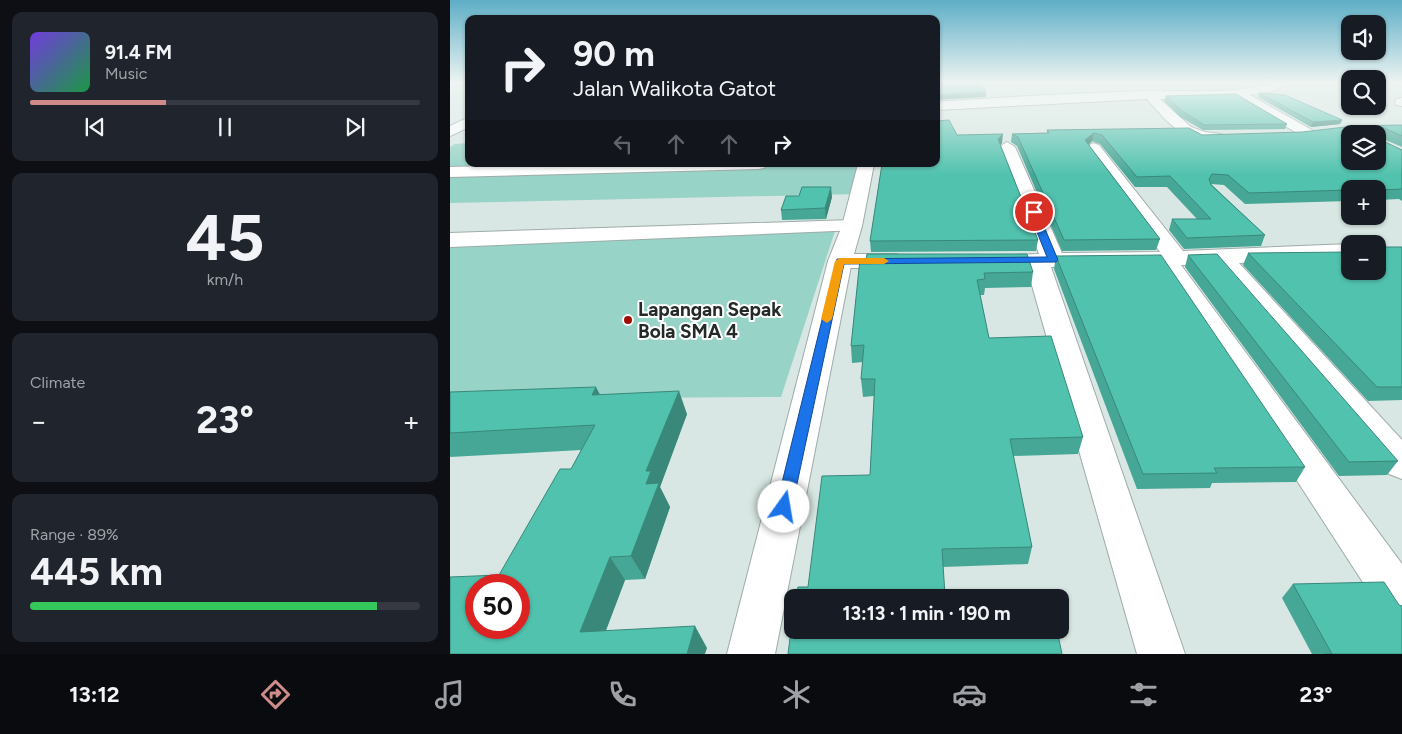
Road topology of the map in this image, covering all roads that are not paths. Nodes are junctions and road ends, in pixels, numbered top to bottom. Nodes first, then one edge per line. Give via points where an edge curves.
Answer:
1 (1166, 114) edge
2 (1273, 114) edge
3 (465, 123) edge
4 (450, 132) edge
5 (1324, 132) edge
6 (1307, 133) junction
7 (1278, 136) edge
8 (1231, 137) edge
9 (1008, 147) dead end
10 (1094, 148) edge
11 (642, 167) edge
12 (865, 167) edge
13 (450, 172) edge
14 (852, 226) junction
15 (1265, 235) edge
16 (450, 240) edge
17 (1341, 252) edge
18 (1285, 255) junction
19 (1220, 256) junction
20 (1170, 258) junction
21 (1045, 260) junction
22 (840, 261) junction
23 (919, 261) edge
24 (968, 261) edge
25 (1402, 464) edge
26 (1402, 602) edge
27 (751, 654) edge
28 (1162, 654) edge

1 - 8 street via 1196,136
2 - 6 street
3 - 4 street
5 - 6 street
6 - 7 street
9 - 21 street
10 - 20 street
11 - 13 street
12 - 14 street
14 - 16 street
14 - 22 street
15 - 18 street
17 - 18 street
18 - 19 street
19 - 20 street
19 - 25 street
20 - 21 street
20 - 26 street
21 - 24 street
21 - 28 street
22 - 23 street
22 - 27 street

